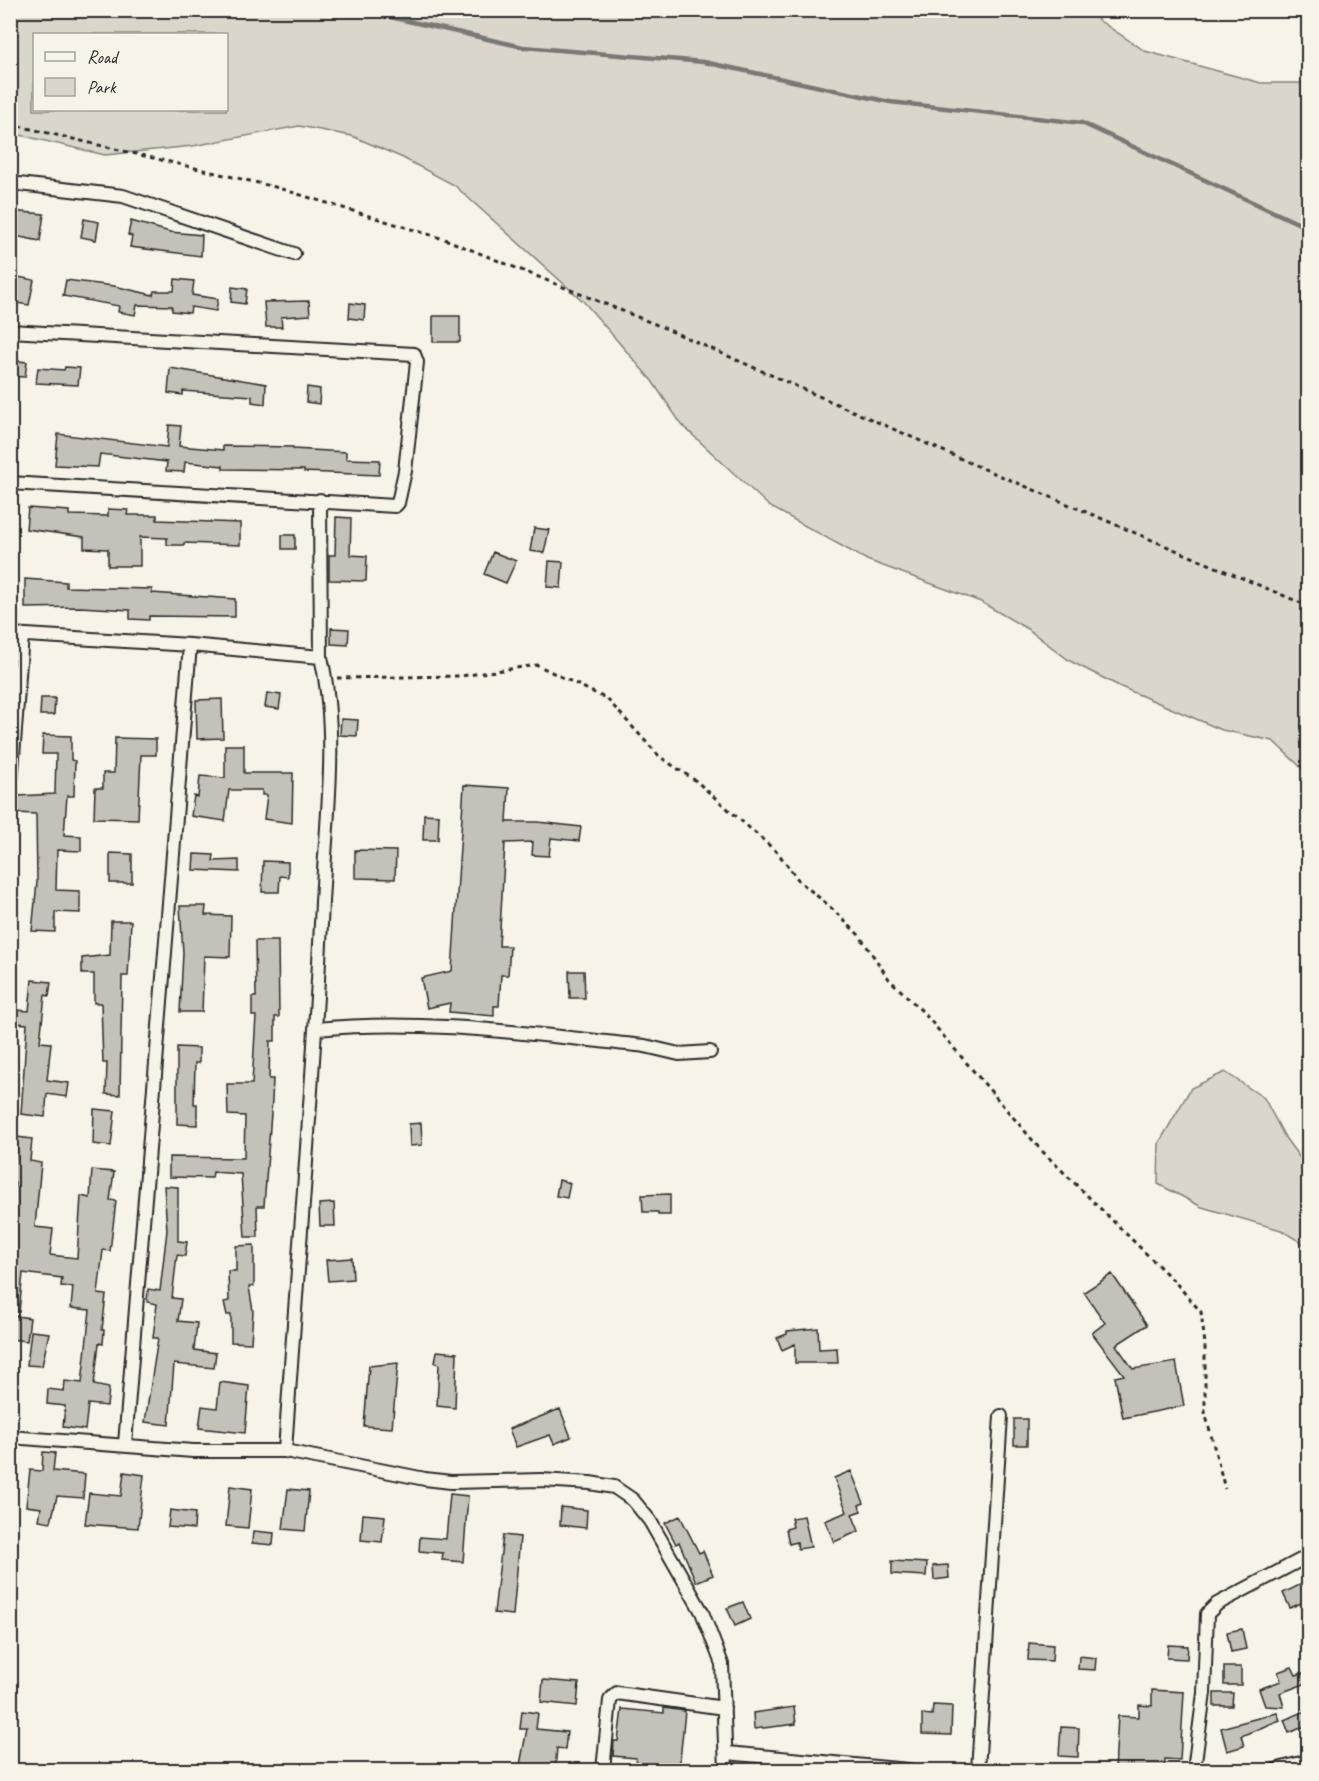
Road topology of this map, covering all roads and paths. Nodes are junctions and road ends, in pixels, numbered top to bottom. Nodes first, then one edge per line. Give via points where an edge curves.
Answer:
1 (10, 124) edge
2 (10, 183) edge
3 (294, 254) dead end
4 (10, 331) edge
5 (10, 483) edge
6 (320, 500) junction
7 (1308, 606) edge
8 (16, 634) edge
9 (190, 645) junction
10 (321, 657) junction
11 (326, 679) junction
12 (11, 771) edge
13 (10, 797) edge
14 (316, 1029) junction
15 (710, 1052) dead end
16 (1001, 1416) dead end
17 (10, 1437) edge
18 (125, 1444) junction
19 (285, 1451) junction
20 (1225, 1489) dead end
21 (1308, 1556) edge
22 (724, 1708) junction
23 (728, 1753) junction
24 (1308, 1761) edge
25 (878, 1769) edge
26 (603, 1770) edge
27 (726, 1770) edge
28 (908, 1770) edge
29 (978, 1770) edge
30 (1194, 1770) edge
31 (1275, 1770) edge

1 - 7 path via 275,187 447,240 663,327
2 - 3 street via 123,196
4 - 6 street via 414,354 417,362 412,412 399,503 390,506
5 - 6 street
6 - 10 street
8 - 9 street
8 - 12 street
9 - 10 street
9 - 18 street
10 - 11 street
11 - 14 street via 329,762
11 - 20 path via 461,676 537,665 607,699 660,757 696,781 778,853 799,881 859,935 889,979 923,1012 1041,1149 1201,1312 1205,1412
12 - 13 street
14 - 15 street via 424,1026 645,1046 679,1054
14 - 19 street
16 - 29 street
17 - 18 street
18 - 19 street via 193,1451
19 - 22 street via 425,1479 541,1480 614,1487 633,1500 650,1521 702,1612 722,1664
21 - 30 street via 1217,1604 1207,1614 1204,1693
22 - 23 street
22 - 26 street via 617,1694 610,1700
23 - 25 street
23 - 27 street
24 - 31 street
25 - 28 street

